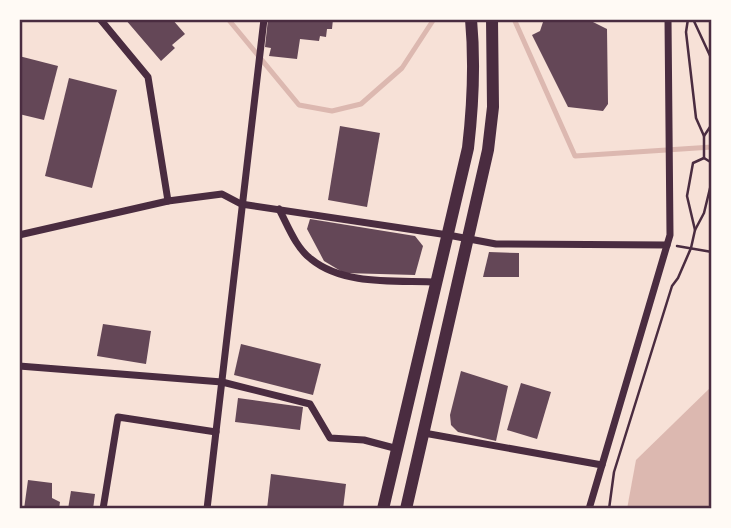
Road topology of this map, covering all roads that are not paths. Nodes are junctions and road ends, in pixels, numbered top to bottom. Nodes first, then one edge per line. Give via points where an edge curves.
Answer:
1 (100, 19) edge
2 (264, 19) edge
3 (471, 19) edge
4 (492, 19) edge
5 (668, 19) edge
6 (474, 63) junction
7 (494, 63) junction
8 (168, 201) junction
9 (242, 204) junction
10 (279, 209) junction
11 (19, 235) edge
12 (449, 235) junction
13 (469, 239) junction
14 (667, 245) junction
15 (437, 282) junction
16 (19, 366) edge
17 (222, 382) junction
18 (216, 432) junction
19 (424, 433) junction
20 (398, 449) junction
21 (602, 465) junction
22 (103, 509) edge
23 (207, 509) edge
24 (383, 509) edge
25 (406, 509) edge
26 (589, 509) edge

1 - 8 street via 148,77
2 - 9 street
3 - 6 main road
4 - 7 main road
5 - 14 street
6 - 7 main road
6 - 12 main road via 468,148
7 - 13 main road via 488,150
8 - 9 street via 222,194
8 - 11 street
9 - 10 street
9 - 17 street
10 - 12 street
10 - 15 street via 311,259 344,277
12 - 13 street
12 - 15 main road
13 - 14 street via 496,244
13 - 19 main road
14 - 21 street
15 - 20 main road
16 - 17 street
17 - 18 street
17 - 20 street via 310,404 330,438
18 - 22 street via 118,417
18 - 23 street
19 - 21 street
19 - 25 main road
20 - 24 main road
21 - 26 street

